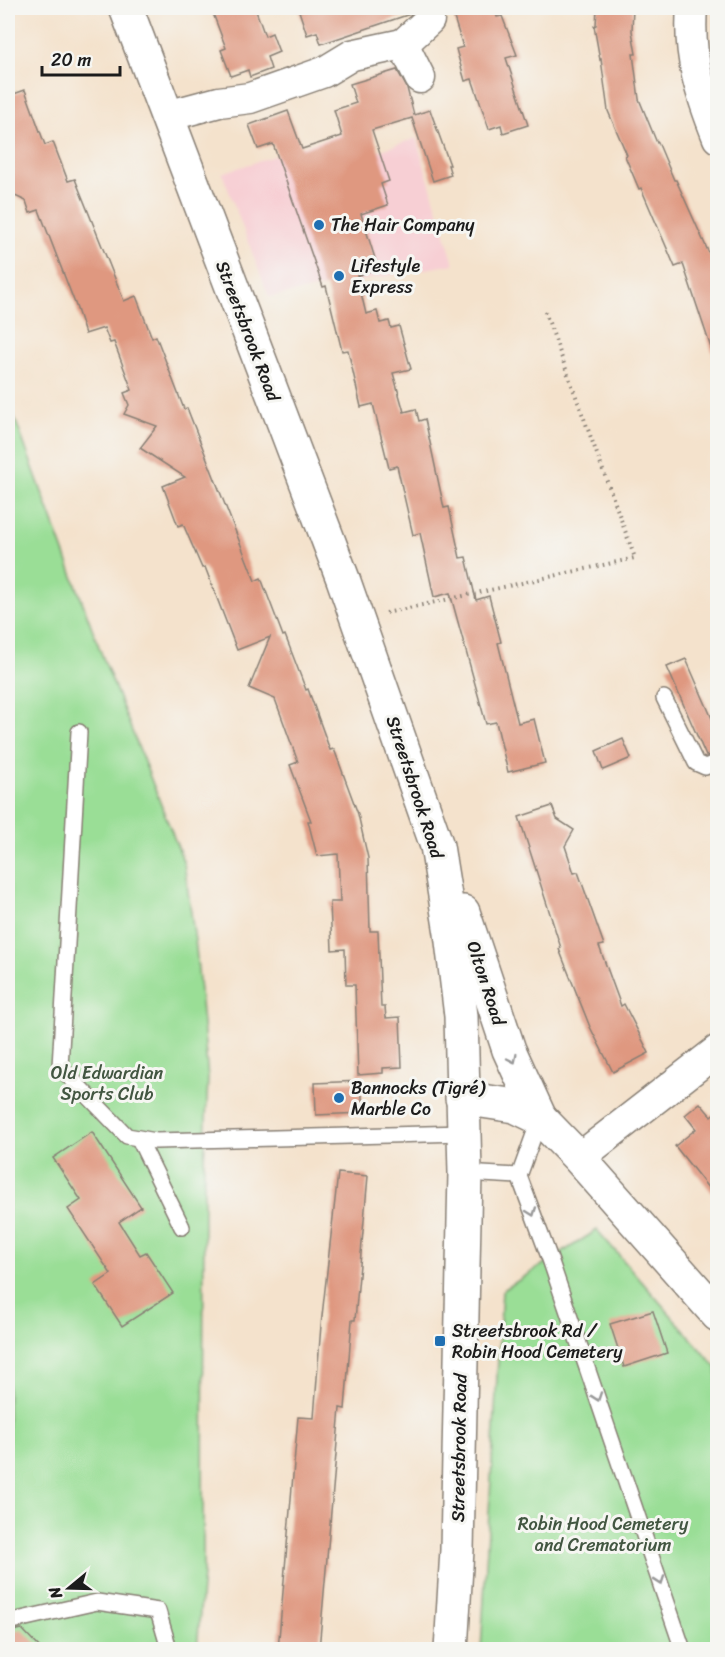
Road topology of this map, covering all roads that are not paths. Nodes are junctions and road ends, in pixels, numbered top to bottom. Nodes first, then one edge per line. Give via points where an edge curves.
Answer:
1 (126, 8) edge
2 (692, 8) edge
3 (429, 20) dead end
4 (403, 44) junction
5 (420, 78) dead end
6 (166, 116) junction
7 (717, 138) edge
8 (664, 698) dead end
9 (79, 732) dead end
10 (717, 762) edge
11 (437, 846) junction
12 (717, 1050) edge
13 (462, 1098) junction
14 (540, 1118) junction
15 (463, 1133) junction
16 (139, 1138) junction
17 (579, 1158) junction
18 (465, 1173) junction
19 (519, 1176) junction
20 (182, 1227) dead end
21 (717, 1315) edge
22 (8, 1622) edge
23 (167, 1650) edge
24 (451, 1650) edge
25 (683, 1650) edge

1 - 6 main road, Streetsbrook Road
2 - 7 street via 691,52 701,97
3 - 4 street
4 - 5 street
4 - 6 street via 352,55 324,72 250,98
6 - 11 main road, Streetsbrook Road via 358,620
8 - 10 lane via 696,763 705,767
9 - 16 lane via 60,1067 127,1136
11 - 13 main road, Streetsbrook Road via 461,1016
11 -> 14 main road, Olton Road via 509,1050
12 - 17 street
13 - 14 main road, Olton Road via 515,1106
13 - 15 main road, Streetsbrook Road
14 - 17 main road, Olton Road
14 - 19 lane
15 - 16 lane via 156,1141
15 - 18 main road, Streetsbrook Road
16 - 20 lane
17 - 21 main road, Olton Road
18 - 19 lane
18 - 24 main road, Streetsbrook Road via 457,1550
19 -> 25 lane
22 - 23 lane via 97,1602 158,1611

